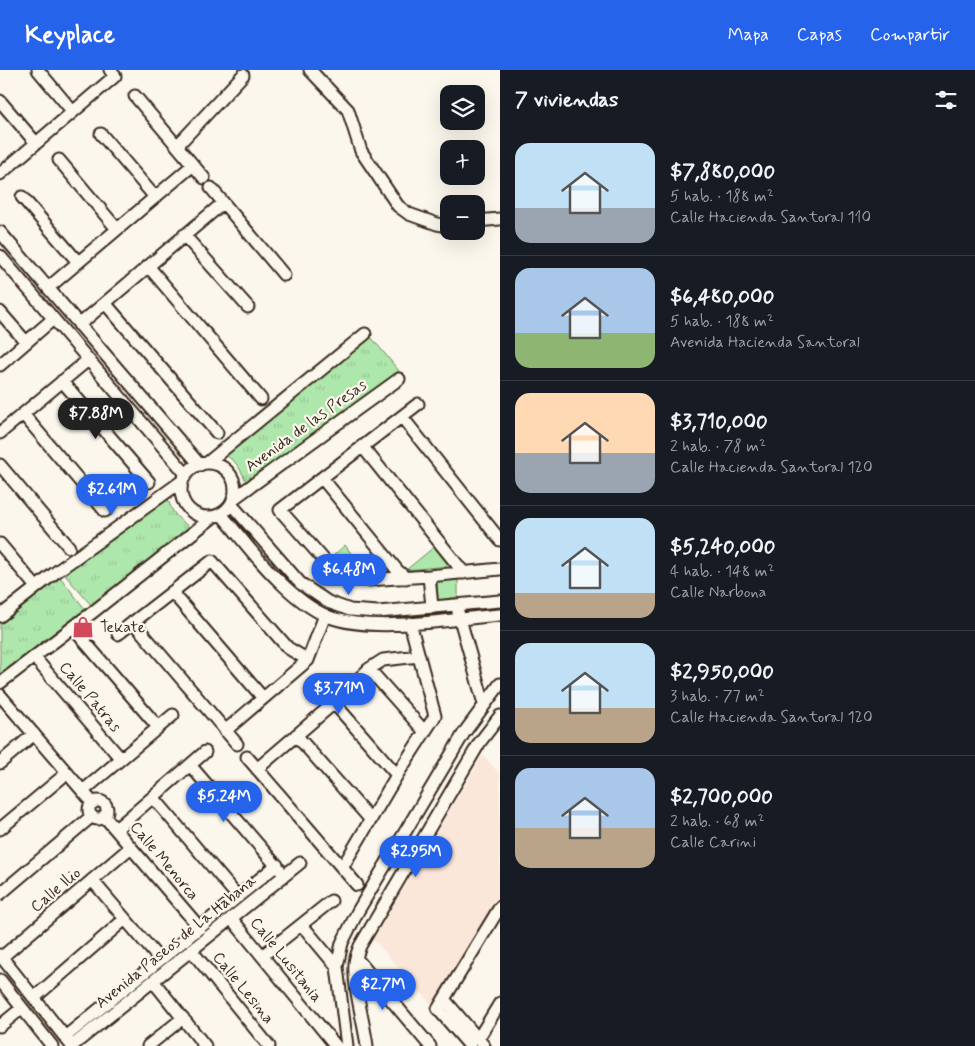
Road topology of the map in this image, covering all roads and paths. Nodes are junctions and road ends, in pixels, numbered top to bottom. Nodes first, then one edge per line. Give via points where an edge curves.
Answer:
1 (38, 70) edge
2 (110, 70) edge
3 (310, 70) edge
4 (243, 75) dead end
5 (135, 96) dead end
6 (0, 101) edge
7 (73, 112) junction
8 (101, 134) dead end
9 (36, 143) junction
10 (177, 146) junction
11 (60, 160) dead end
12 (193, 165) junction
13 (0, 174) edge
14 (204, 178) dead end
15 (211, 188) dead end
16 (154, 196) junction
17 (22, 197) dead end
18 (223, 203) junction
19 (500, 219) edge
20 (485, 220) edge
21 (440, 224) edge
22 (117, 229) junction
23 (0, 232) edge
24 (184, 235) junction
25 (10, 244) junction
26 (0, 255) edge
27 (78, 262) junction
28 (148, 266) junction
29 (284, 275) dead end
30 (48, 288) junction
31 (105, 302) junction
32 (248, 307) dead end
33 (0, 312) edge
34 (54, 319) junction
35 (79, 324) junction
36 (365, 334) dead end
37 (26, 342) junction
38 (88, 360) junction
39 (0, 365) edge
40 (399, 379) dead end
41 (62, 381) junction
42 (139, 395) junction
43 (260, 399) dead end
44 (418, 404) dead end
45 (127, 406) junction
46 (23, 414) junction
47 (402, 417) junction
48 (0, 433) edge
49 (217, 433) dead end
50 (362, 446) junction
51 (203, 464) junction
52 (0, 465) edge
53 (184, 478) junction
54 (322, 478) junction
55 (149, 482) dead end
56 (232, 502) junction
57 (105, 511) dead end
58 (217, 515) junction
59 (500, 540) edge
60 (0, 544) edge
61 (68, 547) dead end
62 (500, 569) edge
63 (464, 573) junction
64 (429, 576) junction
65 (406, 578) junction
66 (36, 587) junction
67 (172, 592) junction
68 (500, 601) edge
69 (457, 605) junction
70 (432, 607) junction
71 (325, 615) junction
72 (500, 615) edge
73 (0, 616) edge
74 (460, 618) junction
75 (133, 622) junction
76 (410, 623) junction
77 (74, 628) junction
78 (118, 634) dead end
79 (419, 656) junction
80 (34, 657) junction
81 (308, 660) junction
82 (369, 669) junction
83 (0, 683) edge
84 (500, 684) edge
85 (0, 695) edge
86 (263, 698) junction
87 (334, 703) junction
88 (484, 704) junction
89 (173, 715) dead end
90 (500, 716) edge
91 (158, 727) junction
92 (225, 731) junction
93 (425, 732) junction
94 (34, 734) junction
95 (296, 735) junction
96 (236, 744) dead end
97 (205, 752) dead end
98 (247, 757) dead end
99 (121, 759) junction
100 (0, 763) edge
101 (190, 765) junction
102 (257, 769) junction
103 (67, 772) junction
104 (396, 775) junction
105 (82, 791) junction
106 (153, 797) junction
107 (93, 803) junction
108 (92, 816) junction
109 (104, 816) junction
110 (370, 820) junction
111 (0, 829) edge
112 (116, 829) junction
113 (131, 847) junction
114 (300, 863) dead end
115 (277, 865) junction
116 (342, 868) junction
117 (285, 875) junction
118 (92, 880) junction
119 (357, 885) dead end
120 (0, 894) edge
121 (238, 897) junction
122 (331, 901) dead end
123 (500, 907) edge
124 (231, 918) junction
125 (125, 919) junction
126 (302, 924) junction
127 (200, 928) junction
128 (191, 950) junction
129 (1, 956) edge
130 (262, 956) junction
131 (356, 958) junction
132 (160, 960) junction
133 (337, 968) junction
134 (0, 980) edge
135 (153, 981) junction
136 (34, 998) junction
137 (500, 1003) edge
138 (22, 1008) junction
139 (183, 1018) junction
140 (0, 1026) edge
141 (69, 1041) edge
142 (478, 1044) edge
143 (52, 1046) edge
144 (148, 1046) edge
145 (206, 1046) edge
146 (269, 1046) edge
147 (336, 1046) edge
148 (347, 1046) edge
149 (367, 1046) edge
150 (430, 1046) edge

1 - 7 street
2 - 7 street via 115,76
3 - 21 street via 348,110 361,150 398,206 409,214
4 - 10 street
5 - 10 street
6 - 9 street
7 - 9 street
8 - 16 street
9 - 13 street
10 - 12 street
11 - 22 street
12 - 14 street
12 - 16 street
15 - 18 street
16 - 22 street
17 - 27 street
18 - 24 street
18 - 29 street
19 - 20 street
22 - 27 street
23 - 25 street
24 - 28 street
24 - 32 street
25 - 26 street
25 - 30 street
26 - 34 street
27 - 30 street
28 - 31 street
28 - 43 street
30 - 35 street
31 - 35 street
31 - 49 street
33 - 37 street
34 - 37 street
34 - 38 street
35 - 42 street
36 - 51 street, Avenida de las Presas
37 - 39 street
38 - 41 street
38 - 45 street
40 - 56 street, Avenida de las Presas
41 - 46 street
41 - 55 street
42 - 45 street
42 - 51 street
44 - 47 street
45 - 53 street
46 - 48 street
46 - 57 street
47 - 50 street
47 - 59 street
50 - 54 street
50 - 63 street
51 - 53 street
51 - 56 street via 217,465 226,470 235,489
52 - 61 street
53 - 58 street via 181,491 188,508 204,517
53 - 66 street
54 - 65 street
54 - 65 street via 280,510 324,560 342,573 367,580
56 - 58 street
56 - 70 street via 300,583 328,602 350,610 378,612
58 - 71 street via 277,579
58 - 77 street
60 - 66 street
62 - 63 street
63 - 64 street
64 - 65 street
64 - 70 street
66 - 73 street
67 - 75 street
67 - 81 street via 212,561 288,648
67 - 86 street
68 - 69 street
69 - 70 street
69 - 74 street
71 - 76 street via 367,624
71 - 81 street
72 - 74 street
74 - 76 street
74 - 88 street
75 - 78 street
75 - 92 street
76 - 79 street
77 - 80 street
77 - 91 street
79 - 82 street via 384,660
79 - 93 street via 435,716
80 - 83 street
80 - 99 street, Calle Patras
81 - 86 street
82 - 87 street
82 - 93 street
84 - 88 street
85 - 94 street
86 - 92 street
87 - 95 street
87 - 104 street
88 - 133 street via 358,911 342,943
89 - 91 street
90 - 131 street via 475,751 360,946
91 - 99 street
92 - 96 street
93 - 104 street
94 - 100 street
94 - 103 street
95 - 102 street
95 - 110 street
97 - 101 street
98 - 102 street
99 - 105 street
101 - 106 street
101 - 115 street
102 - 116 street
103 - 105 street
103 - 111 street
104 - 110 street
105 - 107 street
106 - 112 street
106 - 121 street
107 - 108 street via 89,809
107 - 109 street via 98,801 105,805 107,811
108 - 109 street
108 - 120 street
109 - 112 street, Calle Menorca
110 - 116 street
112 - 113 street, Calle Menorca
113 - 118 street, Calle Ilio
113 - 127 street, Calle Menorca
114 - 117 street, Avenida Paseos de La Habana
115 - 117 street
115 - 121 street, Avenida Paseos de La Habana
116 - 119 street
117 - 124 street, Avenida Paseos de La Habana
118 - 125 street
118 - 129 street, Calle Ilio
121 - 127 street, Avenida Paseos de La Habana
122 - 126 street
123 - 142 street via 441,1004
124 - 128 street, Avenida Paseos de La Habana
124 - 130 street, Calle Lusitania
125 - 132 street
125 - 136 street
126 - 130 street
126 - 133 street
127 - 132 street, Avenida Paseos de La Habana
128 - 135 street, Avenida Paseos de La Habana
128 - 146 street, Calle Lesina
129 - 136 street
130 - 147 street, Calle Lusitania
131 - 149 street via 355,977
131 - 150 street
132 - 141 street, Avenida Paseos de La Habana
133 - 148 street
134 - 138 street
135 - 139 street
135 - 141 street, Avenida Paseos de La Habana
136 - 141 street
137 - 142 street
138 - 140 street
138 - 143 street
139 - 144 street
139 - 145 street

